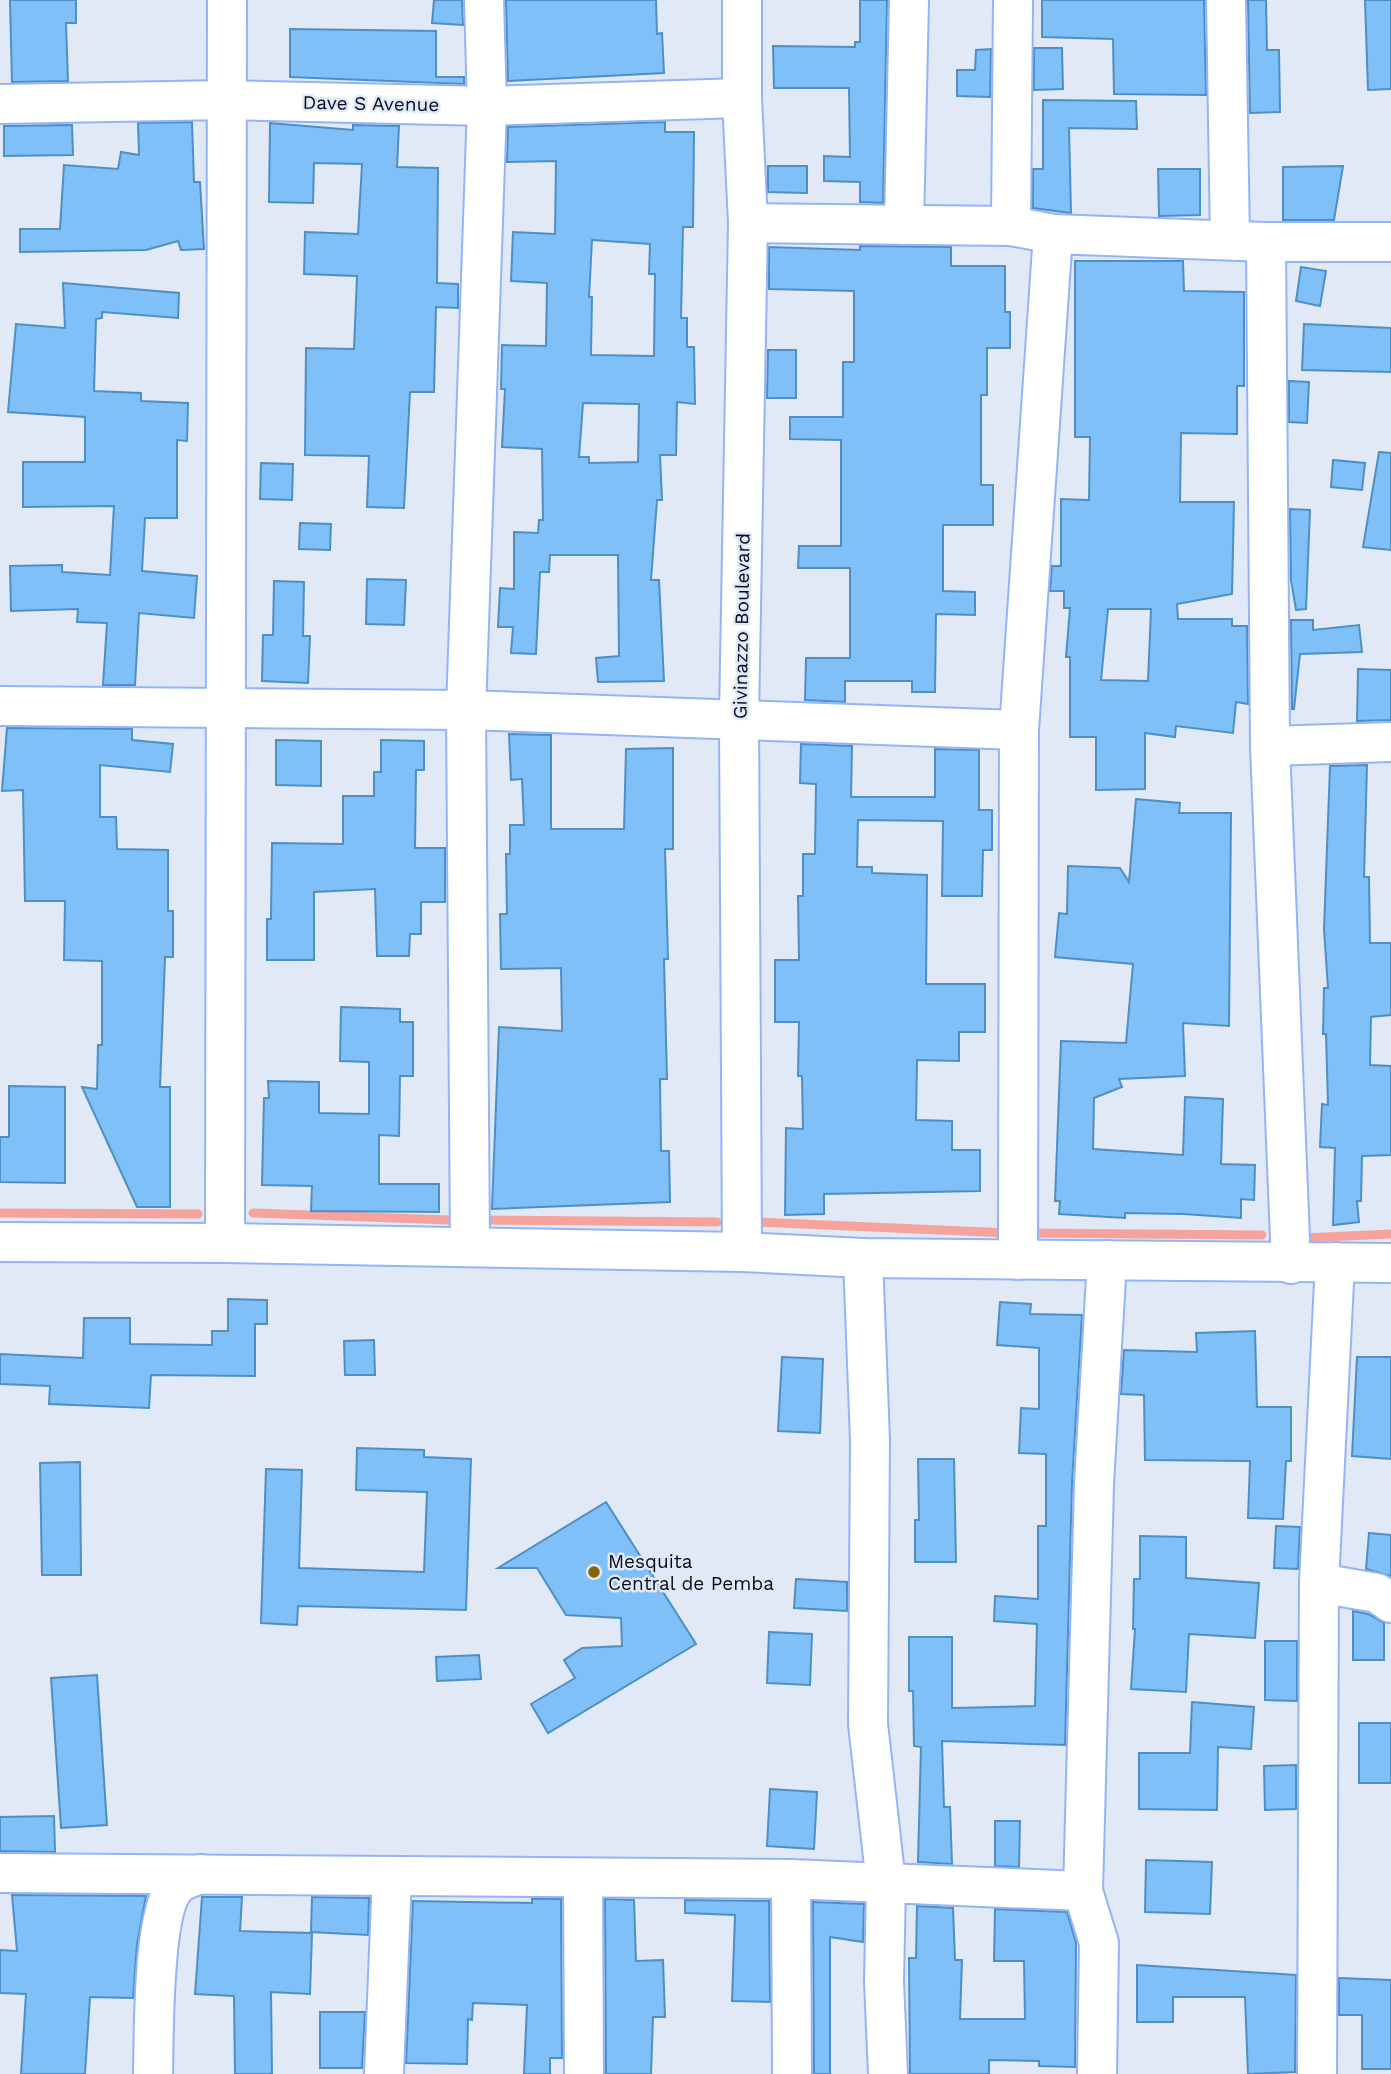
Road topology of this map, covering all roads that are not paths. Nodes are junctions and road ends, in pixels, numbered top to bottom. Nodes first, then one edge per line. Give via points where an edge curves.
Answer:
1 (227, 0) edge
2 (484, 0) edge
3 (742, 0) edge
4 (909, 0) edge
5 (1013, 0) edge
6 (1226, 0) edge
7 (742, 98) junction
8 (226, 100) junction
9 (0, 104) edge
10 (487, 106) junction
11 (748, 223) junction
12 (904, 225) junction
13 (1011, 226) junction
14 (1053, 234) junction
15 (1248, 241) junction
16 (1391, 242) edge
17 (0, 706) edge
18 (226, 709) junction
19 (466, 710) junction
20 (739, 717) junction
21 (1019, 730) junction
22 (1391, 742) edge
23 (1270, 746) junction
24 (0, 1242) edge
25 (225, 1242) junction
26 (470, 1247) junction
27 (742, 1252) junction
28 (863, 1258) junction
29 (1018, 1260) junction
30 (1107, 1260) junction
31 (1335, 1262) junction
32 (1391, 1263) edge
33 (1291, 1264) junction
34 (1319, 1583) junction
35 (1391, 1603) edge
36 (0, 1873) edge
37 (201, 1874) junction
38 (392, 1876) junction
39 (583, 1878) junction
40 (791, 1879) junction
41 (886, 1883) junction
42 (1083, 1891) junction
43 (153, 2074) edge
44 (384, 2074) edge
45 (584, 2074) edge
46 (792, 2074) edge
47 (888, 2074) edge
48 (1097, 2074) edge
49 (1317, 2074) edge

1 - 8 street
2 - 10 street
3 - 7 street, Givinazzo Boulevard
4 - 12 street
5 - 13 street
6 - 15 street
7 - 10 street, Dave S Avenue
7 - 11 street, Givinazzo Boulevard
8 - 9 street, Dave S Avenue
8 - 10 street, Dave S Avenue
8 - 18 street
10 - 19 street
11 - 12 street
11 - 20 street, Givinazzo Boulevard
12 - 13 street
13 - 14 street
14 - 15 street
14 - 21 street
15 - 16 street
15 - 23 street
17 - 18 street
18 - 19 street
18 - 25 street
19 - 20 street
19 - 26 street
20 - 21 street
20 - 27 street, Givinazzo Boulevard
21 - 29 street
22 - 23 street
23 - 33 street
24 - 25 street
25 - 26 street
26 - 27 street
27 - 28 street
28 - 29 street
28 - 41 street via 870,1441 867,1724
29 - 30 street
30 - 33 street
30 - 42 street via 1094,1484
31 - 32 street
31 - 33 street
31 - 34 street
34 - 35 street via 1377,1593
34 - 49 street
36 - 37 street
37 - 38 street
37 - 43 street via 176,1886 168,1905 157,1973
38 - 39 street
38 - 44 street
39 - 40 street
39 - 45 street
40 - 41 street
40 - 46 street
41 - 42 street
41 - 47 street
42 - 48 street via 1099,1943

